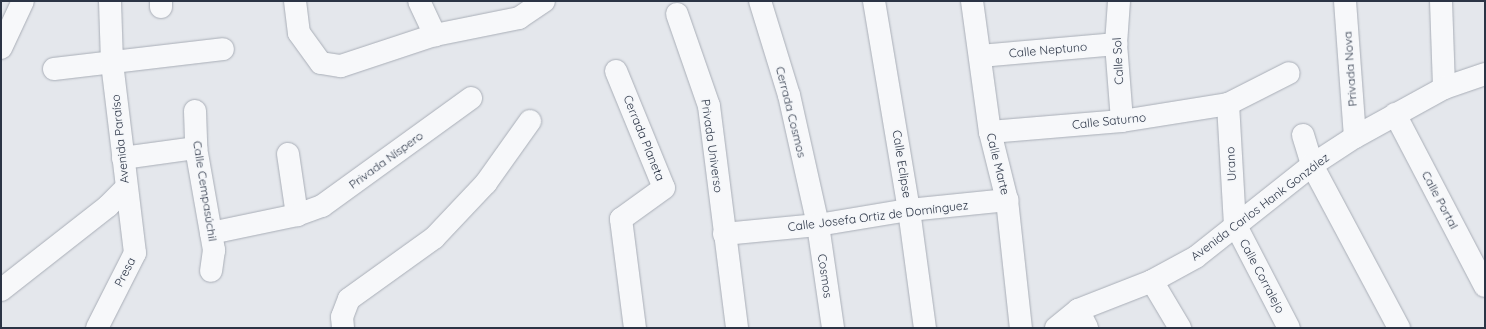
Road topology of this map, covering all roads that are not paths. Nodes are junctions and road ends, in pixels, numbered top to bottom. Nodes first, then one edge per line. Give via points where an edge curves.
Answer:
1 (23, 1) edge
2 (110, 1) edge
3 (295, 1) edge
4 (419, 1) edge
5 (544, 1) edge
6 (760, 1) edge
7 (874, 1) edge
8 (972, 1) edge
9 (1119, 1) edge
10 (1345, 1) edge
11 (1441, 1) edge
12 (677, 14) dead end
13 (435, 35) junction
14 (1116, 44) junction
15 (1, 48) edge
16 (222, 48) dead end
17 (980, 56) junction
18 (112, 62) junction
19 (54, 69) dead end
20 (616, 70) dead end
21 (1289, 73) dead end
22 (1485, 74) edge
23 (1444, 88) junction
24 (471, 98) dead end
25 (1228, 104) junction
26 (195, 111) dead end
27 (1395, 114) junction
28 (530, 121) dead end
29 (1122, 121) junction
30 (990, 132) junction
31 (1303, 135) dead end
32 (1355, 137) junction
33 (196, 148) junction
34 (288, 154) dead end
35 (123, 158) junction
36 (1312, 165) junction
37 (126, 188) junction
38 (1007, 200) junction
39 (909, 210) junction
40 (297, 215) junction
41 (1235, 224) junction
42 (818, 225) junction
43 (211, 233) junction
44 (724, 234) junction
45 (211, 271) dead end
46 (1152, 280) junction
47 (1485, 286) edge
48 (1, 290) edge
49 (1083, 319) edge
50 (343, 323) edge
51 (97, 328) edge
52 (635, 328) edge
53 (737, 328) edge
54 (832, 328) edge
55 (926, 328) edge
56 (1021, 328) edge
57 (1056, 328) edge
58 (1180, 328) edge
59 (1289, 328) edge
60 (1398, 328) edge

1 - 15 street
2 - 18 street, Avenida Paraíso
3 - 13 street via 299,33 321,63 341,66
4 - 13 street
5 - 13 street via 519,18
6 - 42 street, Cerrada Cosmos via 789,95
7 - 39 street, Calle Eclipse
8 - 17 street, Calle Marte
9 - 14 street, Calle Sol
10 - 32 street, Privada Nova
11 - 23 street
12 - 44 street, Privada Universo via 709,106
14 - 17 street, Calle Neptuno
14 - 29 street, Calle Sol
16 - 18 street
17 - 30 street, Calle Marte
18 - 19 street
18 - 35 street, Avenida Paraíso
20 - 52 street, Cerrada Planeta via 664,188 621,219
21 - 25 street, Calle Saturno
22 - 23 street, Avenida Carlos Hank González
23 - 27 street, Avenida Carlos Hank González
24 - 40 street, Privada Níspero via 322,206
25 - 29 street, Calle Saturno
25 - 41 street, Urano
26 - 33 street, Calle Cempasúchil
27 - 32 street, Avenida Carlos Hank González
27 - 47 street, Calle Portal
28 - 50 street via 486,183 434,238 349,299
29 - 30 street, Calle Saturno
30 - 38 street, Calle Marte
31 - 36 street
32 - 36 street, Avenida Carlos Hank González
33 - 35 street
33 - 43 street, Calle Cempasúchil
34 - 40 street
35 - 37 street, Avenida Paraíso
36 - 41 street, Avenida Carlos Hank González
36 - 60 street
37 - 48 street, Avenida Paraíso via 108,206
37 - 51 street, Presa via 135,253
38 - 39 street, Calle Josefa Ortiz de Domínguez
38 - 56 street, Calle Marte
39 - 42 street, Calle Josefa Ortiz de Domínguez
39 - 55 street, Calle Eclipse
40 - 43 street, Privada Níspero
41 - 46 street, Avenida Carlos Hank González via 1196,257
41 - 59 street, Calle Corralejo
42 - 44 street, Calle Josefa Ortiz de Domínguez
42 - 54 street, Cosmos
43 - 45 street, Calle Cempasúchil via 214,250
44 - 53 street, Privada Universo
46 - 49 street, Avenida Carlos Hank González
46 - 58 street
49 - 57 street, Avenida Carlos Hank González

